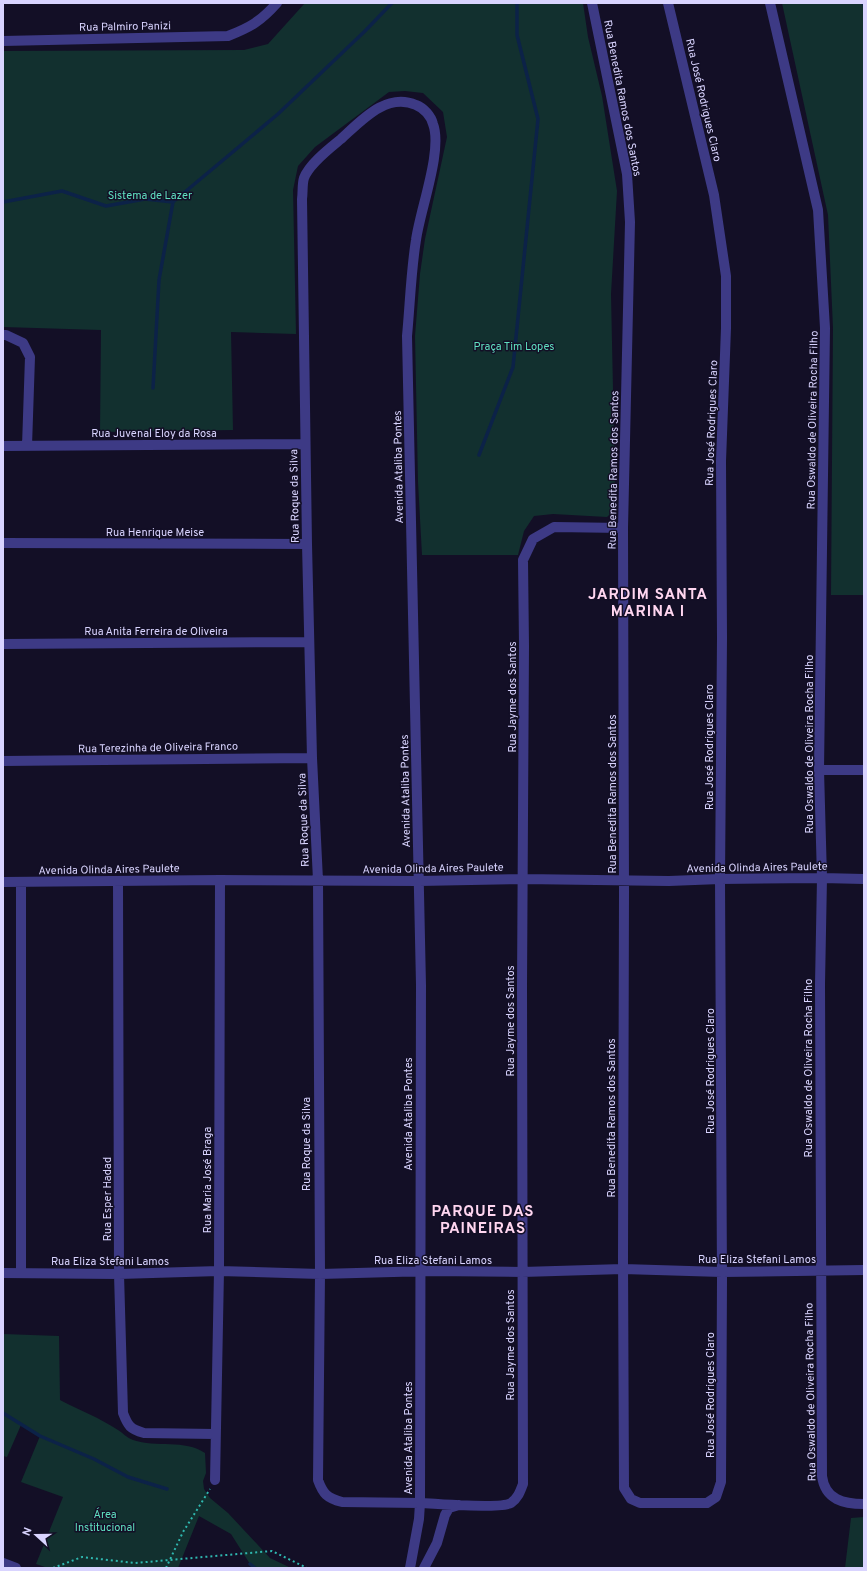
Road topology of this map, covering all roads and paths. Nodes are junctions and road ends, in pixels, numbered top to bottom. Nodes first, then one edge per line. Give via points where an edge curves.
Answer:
1 (277, 3) edge
2 (592, 3) edge
3 (668, 3) edge
4 (770, 3) edge
5 (3, 41) edge
6 (406, 101) joint
7 (3, 335) edge
8 (305, 444) junction
9 (3, 446) edge
10 (28, 446) junction
11 (623, 528) junction
12 (3, 543) edge
13 (307, 544) junction
14 (310, 642) junction
15 (3, 644) edge
16 (312, 758) junction
17 (3, 761) edge
18 (819, 770) junction
19 (864, 770) edge
20 (720, 878) junction
21 (822, 878) junction
22 (523, 879) junction
23 (864, 879) edge
24 (220, 880) junction
25 (318, 880) junction
26 (419, 881) junction
27 (624, 881) junction
28 (3, 882) edge
29 (22, 882) junction
30 (118, 882) junction
31 (623, 1269) junction
32 (864, 1270) edge
33 (219, 1271) junction
34 (821, 1271) junction
35 (420, 1272) junction
36 (522, 1272) junction
37 (722, 1272) junction
38 (3, 1273) edge
39 (21, 1273) junction
40 (119, 1274) junction
41 (320, 1274) junction
42 (215, 1434) junction
43 (215, 1480) joint
44 (716, 1497) joint
45 (420, 1503) junction
46 (864, 1504) edge
47 (460, 1505) junction
48 (170, 1560) junction
49 (3, 1563) edge
50 (16, 1568) edge
51 (53, 1568) edge
52 (166, 1568) edge
53 (307, 1568) edge
54 (410, 1568) edge
55 (424, 1568) edge

1 - 5 street, Rua Palmiro Panizi via 263,19 228,36
2 - 11 street, Rua Benedita Ramos dos Santos via 627,174 630,222
3 - 20 street, Rua José Rodrigues Claro via 714,195 726,276 721,462
4 - 18 street, Rua Oswaldo de Oliveira Rocha Filho via 818,218 825,328
6 - 8 street, Rua Roque da Silva via 391,102 372,112 317,160 304,178 302,199
6 - 26 street, Avenida Ataliba Pontes via 429,115 434,125 436,140 416,239 407,336
7 - 10 street via 23,343 30,357
8 - 10 street, Rua Juvenal Eloy da Rosa
8 - 13 street, Rua Roque da Silva
9 - 10 street, Rua Juvenal Eloy da Rosa
11 - 22 street, Rua Jayme dos Santos via 554,527 533,539 523,560
11 - 27 street, Rua Benedita Ramos dos Santos
12 - 13 street, Rua Henrique Meise
13 - 14 street, Rua Roque da Silva
14 - 15 street, Rua Anita Ferreira de Oliveira
14 - 16 street, Rua Roque da Silva
16 - 17 street, Rua Terezinha de Oliveira Franco
16 - 25 street, Rua Roque da Silva
18 - 19 street
18 - 21 street, Rua Oswaldo de Oliveira Rocha Filho
20 - 21 street, Avenida Olinda Aires Paulete
20 - 27 street, Avenida Olinda Aires Paulete
20 - 37 street, Rua José Rodrigues Claro
21 - 23 street, Avenida Olinda Aires Paulete
21 - 34 street, Rua Oswaldo de Oliveira Rocha Filho
22 - 26 street, Avenida Olinda Aires Paulete
22 - 27 street, Avenida Olinda Aires Paulete
22 - 36 street, Rua Jayme dos Santos
24 - 25 street, Avenida Olinda Aires Paulete
24 - 30 street, Avenida Olinda Aires Paulete
24 - 33 street, Rua Maria José Braga
25 - 26 street, Avenida Olinda Aires Paulete
25 - 41 street, Rua Roque da Silva
26 - 35 street, Avenida Ataliba Pontes
27 - 31 street, Rua Benedita Ramos dos Santos
28 - 29 street, Avenida Olinda Aires Paulete
29 - 30 street, Avenida Olinda Aires Paulete
29 - 39 street
30 - 40 street, Rua Esper Hadad
31 - 36 street, Rua Eliza Stefani Lamos
31 - 37 street, Rua Eliza Stefani Lamos
31 - 44 street, Rua Benedita Ramos dos Santos via 624,1488 631,1499 640,1503 707,1503
32 - 34 street, Rua Eliza Stefani Lamos
33 - 40 street, Rua Eliza Stefani Lamos
33 - 41 street, Rua Eliza Stefani Lamos
33 - 42 street, Rua Maria José Braga
34 - 37 street, Rua Eliza Stefani Lamos
34 - 46 street, Rua Oswaldo de Oliveira Rocha Filho via 823,1484 838,1500 849,1504
35 - 36 street, Rua Eliza Stefani Lamos
35 - 41 street, Rua Eliza Stefani Lamos
35 - 45 street, Avenida Ataliba Pontes
36 - 47 street, Rua Jayme dos Santos via 522,1484 519,1496 504,1505
37 - 44 street, Rua José Rodrigues Claro via 721,1482
38 - 39 street, Rua Eliza Stefani Lamos
39 - 40 street, Rua Eliza Stefani Lamos
40 - 42 street, Rua Esper Hadad via 123,1413 127,1424 134,1430 144,1433
41 - 45 street, Rua Roque da Silva via 318,1480 322,1492 332,1500 342,1502
42 - 43 street, Rua Maria José Braga
43 - 48 path via 182,1532
45 - 47 street, Rua Jayme dos Santos
45 - 54 street, Avenida Ataliba Pontes
47 - 55 street via 449,1508 445,1515 437,1543
48 - 51 path via 135,1563 82,1557
48 - 52 path
48 - 53 path via 272,1551
49 - 50 street

